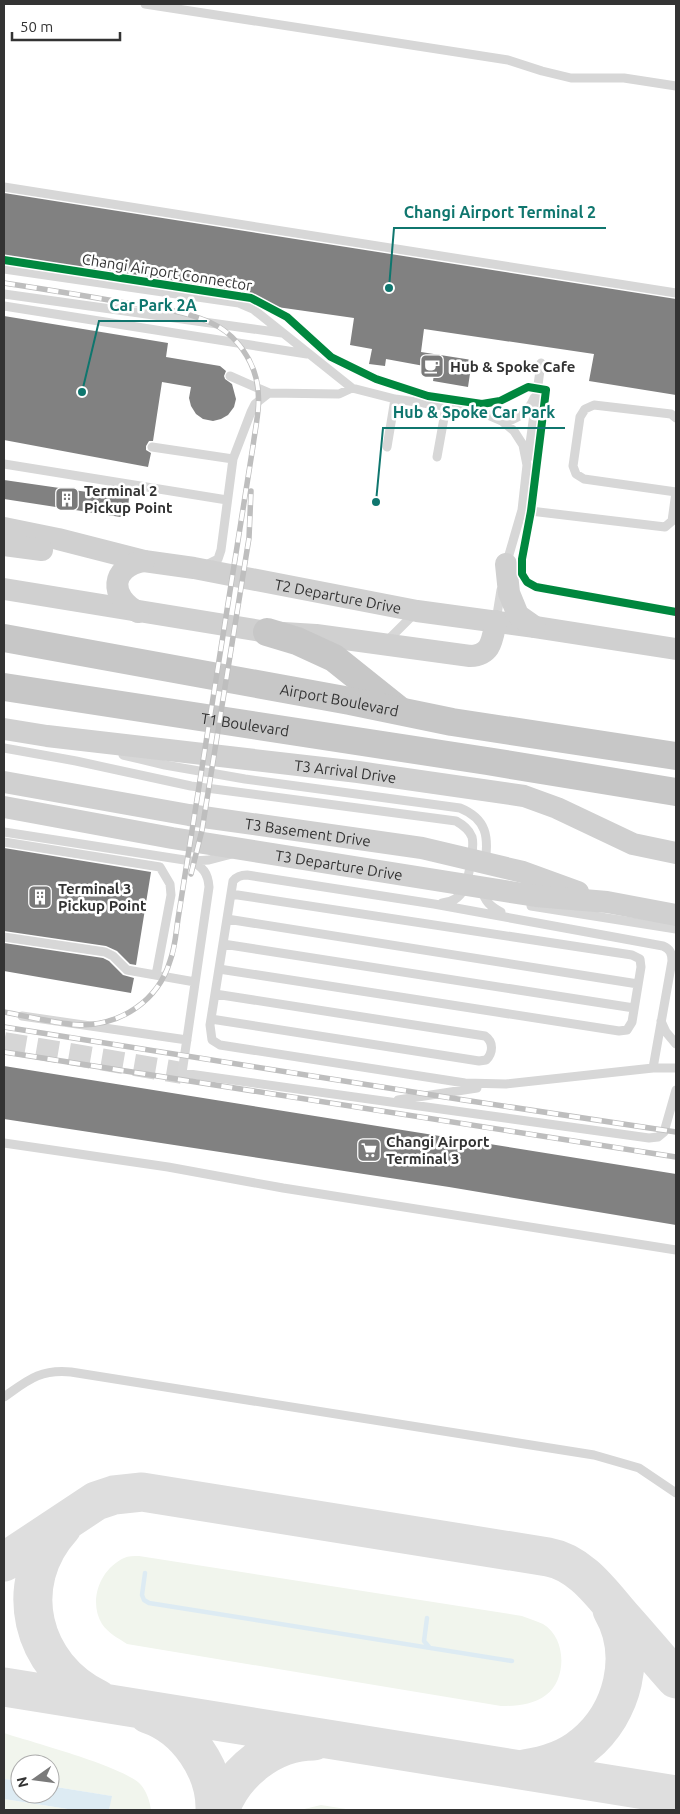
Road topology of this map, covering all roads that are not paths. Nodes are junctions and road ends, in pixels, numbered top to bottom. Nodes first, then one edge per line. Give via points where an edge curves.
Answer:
1 (145, 4) edge
2 (676, 86) edge
3 (4, 187) edge
4 (4, 269) edge
5 (676, 293) edge
6 (4, 294) edge
7 (4, 306) edge
8 (283, 333) junction
9 (309, 354) junction
10 (541, 363) dead end
11 (230, 376) dead end
12 (352, 388) junction
13 (537, 389) junction
14 (269, 393) junction
15 (395, 399) junction
16 (446, 407) junction
17 (676, 418) edge
18 (504, 423) junction
19 (152, 447) dead end
20 (387, 447) dead end
21 (438, 457) dead end
22 (233, 459) junction
23 (4, 464) edge
24 (527, 465) junction
25 (676, 492) edge
26 (227, 500) junction
27 (522, 510) junction
28 (4, 528) edge
29 (4, 545) edge
30 (105, 551) junction
31 (144, 561) junction
32 (506, 564) junction
33 (194, 568) junction
34 (4, 589) edge
35 (416, 611) junction
36 (138, 612) junction
37 (496, 622) junction
38 (535, 627) junction
39 (267, 632) junction
40 (4, 638) edge
41 (382, 644) junction
42 (676, 649) edge
43 (4, 686) edge
44 (4, 729) edge
45 (47, 736) junction
46 (4, 748) edge
47 (676, 756) edge
48 (487, 761) junction
49 (4, 782) edge
50 (676, 792) edge
51 (4, 807) edge
52 (4, 832) edge
53 (4, 842) edge
54 (254, 851) junction
55 (676, 853) edge
56 (191, 861) junction
57 (488, 892) junction
58 (231, 894) junction
59 (676, 901) edge
60 (612, 903) junction
61 (434, 904) junction
62 (676, 915) edge
63 (513, 917) junction
64 (227, 919) junction
65 (676, 929) edge
66 (4, 937) edge
67 (223, 944) junction
68 (219, 969) junction
69 (156, 975) junction
70 (195, 982) junction
71 (638, 984) junction
72 (215, 994) junction
73 (634, 1008) junction
74 (22, 1016) dead end
75 (211, 1018) junction
76 (661, 1021) junction
77 (187, 1040) junction
78 (676, 1044) edge
79 (653, 1068) junction
80 (676, 1068) edge
81 (506, 1084) junction
82 (676, 1090) edge
83 (387, 1101) junction
84 (4, 1143) edge
85 (676, 1250) edge
86 (4, 1397) edge
87 (676, 1493) edge

1 - 2 lane via 508,60 571,78 624,78
3 - 5 lane
4 - 8 lane via 239,303 253,309
6 - 8 lane
7 - 9 lane
8 - 9 lane
9 - 12 lane
10 - 13 lane
11 - 14 lane
12 - 14 lane via 339,394
12 - 15 lane
13 - 18 lane via 531,406
13 - 24 lane
14 - 22 lane via 255,404
15 - 16 lane
15 - 20 lane
16 - 18 lane via 479,411
16 - 21 lane
17 - 25 lane via 671,414 594,405 585,409 580,416 573,466 576,474 584,479
18 - 24 lane via 524,446
19 - 22 lane
22 - 26 lane
23 - 26 lane
24 - 27 lane
25 - 27 lane via 672,522 665,526
26 - 33 lane via 218,558
27 - 32 lane
28 - 30 main road, T2 Departure Drive
29 - 30 main road via 56,551
30 - 31 main road, T2 Departure Drive
31 - 33 main road, T2 Departure Drive
31 - 36 main road via 127,567 120,573 118,582 122,600
32 - 37 lane
32 - 38 main road via 509,593 518,615
33 - 35 main road, T2 Departure Drive
34 - 36 main road
35 - 37 main road, T2 Departure Drive
35 - 41 lane
36 - 39 main road
37 - 38 main road, T2 Departure Drive
37 - 41 main road via 490,645 476,655
38 - 42 main road, T2 Departure Drive
39 - 41 main road
39 - 48 highway via 334,658 434,736
40 - 47 highway, Airport Boulevard via 452,722
43 - 48 highway, T1 Boulevard
44 - 45 main road, T3 Arrival Drive
45 - 55 main road, T3 Arrival Drive via 358,772 524,796 633,844
45 - 57 lane via 165,765 227,776 460,808 474,815 484,828 487,851 482,884
46 - 61 lane via 191,786 456,821 472,837 468,883 454,901
48 - 50 highway
49 - 60 main road, T3 Basement Drive via 180,813 422,848 523,872
51 - 54 main road, T3 Departure Drive
52 - 56 lane
53 - 69 lane via 160,867 170,884 171,895
54 - 56 lane
54 - 57 main road, T3 Departure Drive
56 - 70 lane via 205,870 209,887
57 - 60 main road, T3 Departure Drive
57 - 63 lane via 488,904
57 - 65 lane via 528,906
58 - 61 lane via 233,881 241,875
58 - 64 lane
58 - 71 lane via 632,955 640,959
59 - 60 main road
60 - 62 main road, T3 Departure Drive
61 - 63 lane
63 - 76 lane via 668,948 672,961
64 - 67 lane
64 - 71 lane
66 - 69 lane via 105,952 127,970
67 - 68 lane
67 - 73 lane
68 - 72 lane
68 - 73 lane via 619,1031 627,1030
69 - 70 lane
70 - 77 lane
71 - 73 lane
72 - 75 lane
72 - 75 lane via 485,1036 492,1046 490,1056 479,1061
74 - 77 lane
75 - 81 lane via 212,1040 220,1045 465,1083
76 - 78 lane
76 - 79 lane
77 - 83 lane via 182,1073
79 - 80 lane
79 - 81 lane
81 - 83 lane
82 - 83 lane via 664,1132 649,1138
84 - 85 lane
86 - 87 lane via 38,1375 57,1370 594,1455 640,1468

